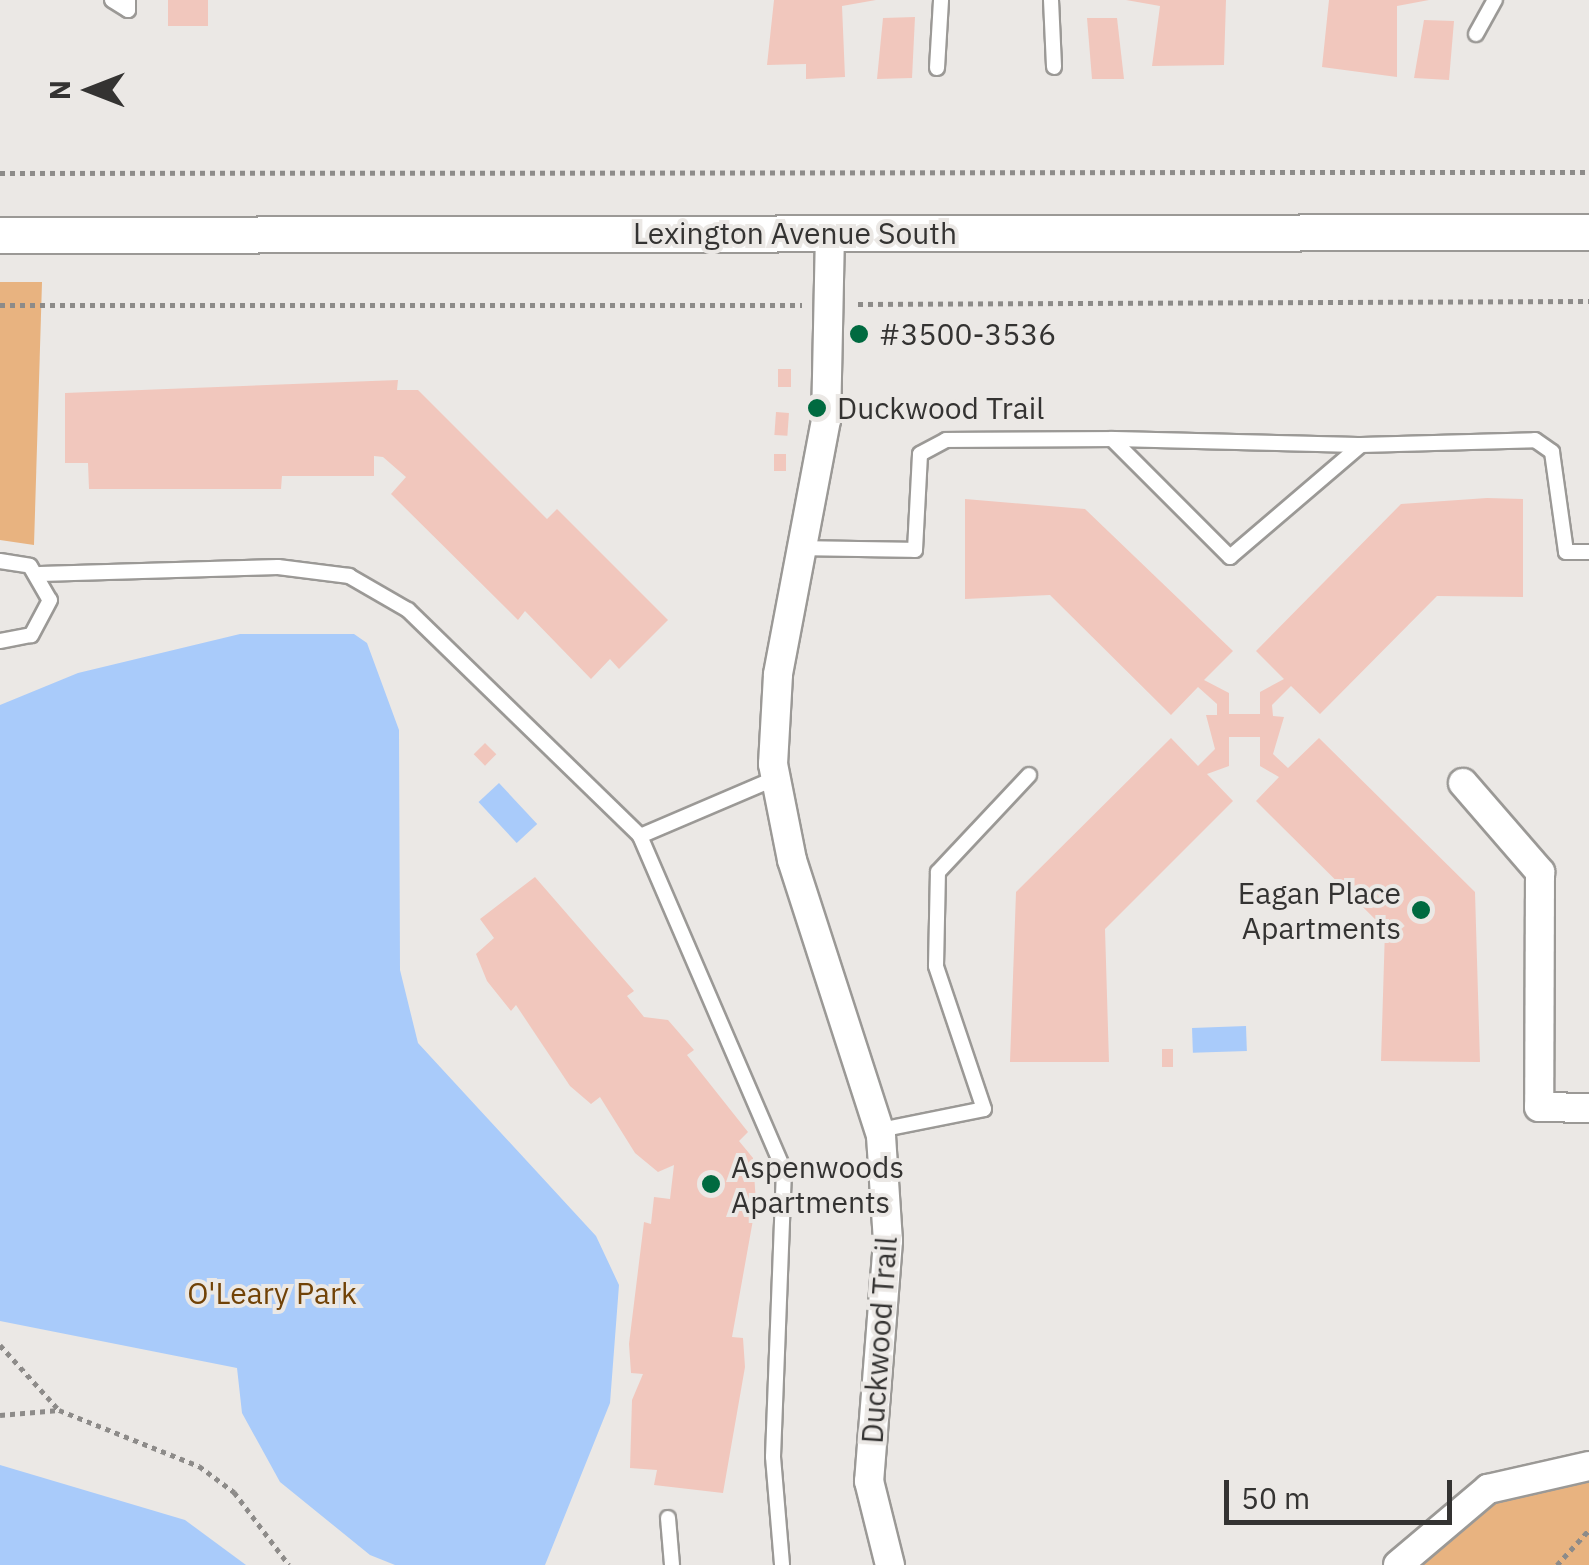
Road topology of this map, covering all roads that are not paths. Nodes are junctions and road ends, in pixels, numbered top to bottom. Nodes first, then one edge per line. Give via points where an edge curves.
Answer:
1 (112, 0) edge
2 (128, 0) edge
3 (940, 0) edge
4 (1052, 0) edge
5 (1495, 0) edge
6 (1476, 34) dead end
7 (937, 68) dead end
8 (1054, 68) dead end
9 (1589, 232) edge
10 (830, 233) junction
11 (0, 235) edge
12 (1112, 438) junction
13 (1361, 445) junction
14 (802, 548) junction
15 (1589, 552) edge
16 (0, 561) edge
17 (40, 574) junction
18 (0, 641) edge
19 (1030, 775) dead end
20 (776, 778) junction
21 (1463, 783) dead end
22 (640, 836) junction
23 (1589, 1108) edge
24 (880, 1130) junction
25 (1589, 1466) edge
26 (668, 1518) dead end
27 (672, 1565) edge
28 (782, 1565) edge
29 (890, 1565) edge
30 (1398, 1565) edge

1 - 2 lane via 128,10
3 - 7 lane
4 - 8 lane
5 - 6 lane
9 - 10 street, Lexington Avenue South
10 - 11 street, Lexington Avenue South
10 - 14 street, Duckwood Trail via 826,420
12 - 13 lane
12 - 13 lane via 1230,557
12 - 14 lane via 946,440 920,454 914,550
13 - 15 lane via 1535,440 1552,452 1566,552
14 - 20 street, Duckwood Trail via 778,675
16 - 17 lane
17 - 18 lane via 50,600 41,626
17 - 22 lane via 278,568 349,576 408,610
19 - 24 lane via 938,872 936,966 984,1110
20 - 22 lane
20 - 24 street, Duckwood Trail via 792,860
21 - 23 street via 1540,872 1539,1107
22 - 28 lane via 784,1170 773,1457
24 - 29 street, Duckwood Trail via 888,1241 868,1480
25 - 30 street via 1488,1489
26 - 27 lane

